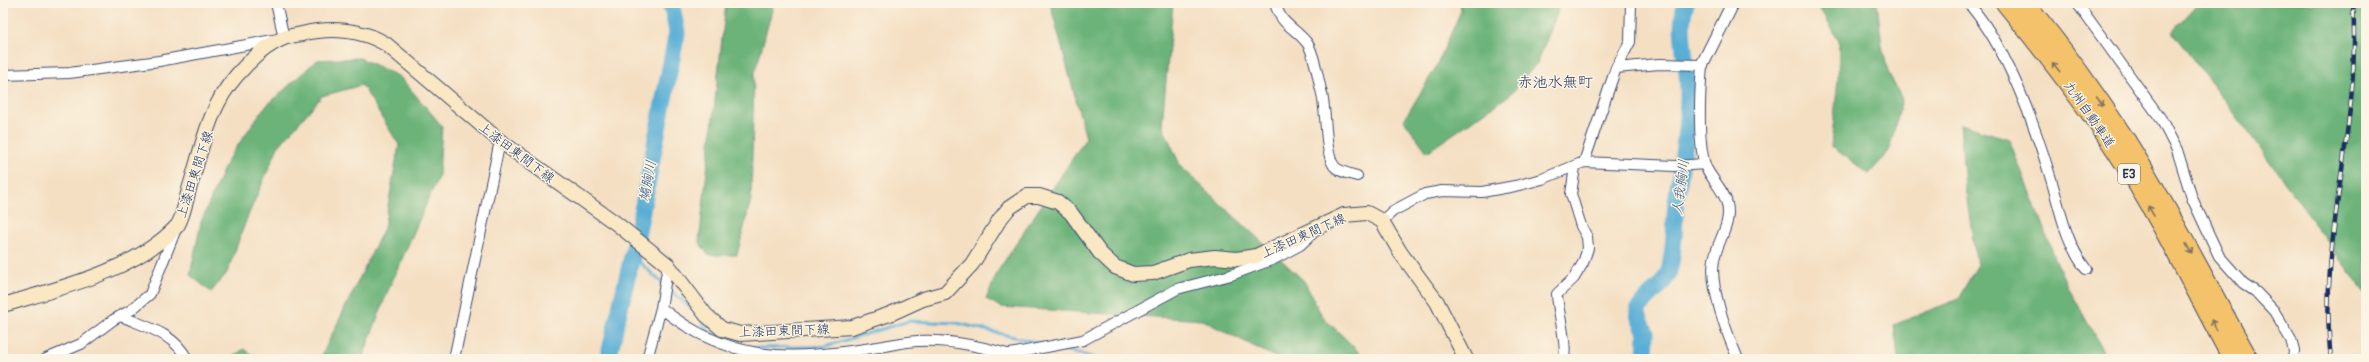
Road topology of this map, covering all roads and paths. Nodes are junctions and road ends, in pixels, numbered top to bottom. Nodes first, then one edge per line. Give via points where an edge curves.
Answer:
1 (276, 3) edge
2 (1275, 3) edge
3 (1631, 3) edge
4 (1731, 3) edge
5 (1968, 3) edge
6 (2005, 3) edge
7 (2026, 3) edge
8 (2077, 3) edge
9 (284, 38) junction
10 (1702, 65) junction
11 (1616, 68) junction
12 (3, 75) edge
13 (500, 141) junction
14 (1584, 162) junction
15 (1705, 164) junction
16 (1575, 167) junction
17 (1357, 176) dead end
18 (1382, 221) junction
19 (1323, 224) junction
20 (178, 225) junction
21 (668, 264) junction
22 (2086, 269) dead end
23 (3, 305) edge
24 (660, 308) junction
25 (121, 316) junction
26 (856, 355) edge
27 (1010, 355) junction
28 (46, 359) edge
29 (187, 359) edge
30 (454, 359) edge
31 (647, 359) edge
32 (1023, 359) edge
33 (1466, 359) edge
34 (1563, 359) edge
35 (1738, 359) edge
36 (2232, 359) edge
37 (2249, 359) edge
38 (2293, 359) edge

1 - 9 street
2 - 17 street via 1278,14 1288,27 1308,44 1322,93 1334,166 1340,171
3 - 11 street via 1630,42
4 - 10 street
5 - 22 street via 1995,41 2021,97 2046,161 2071,244
36 -> 6 highway, 九州自動車道 / E3 via 2162,229 2115,149 2062,75
7 -> 37 highway, 九州自動車道 / E3 via 2076,65 2126,141
8 - 38 street via 2161,119 2177,150 2192,198 2219,256 2243,283 2256,292 2274,311 2292,340
9 - 12 street via 159,61 69,73
9 - 13 main road, 上漆田東間下線 via 307,32 333,30 373,36 412,64
9 - 20 main road, 上漆田東間下線 via 256,55 218,102
10 - 11 street via 1660,64
10 - 15 street via 1700,99
11 - 14 street
13 - 21 main road, 上漆田東間下線 via 617,224
13 - 30 street
14 - 15 street via 1662,166
14 - 16 street
15 - 35 street via 1728,203 1728,220 1712,271 1714,288
16 - 18 street via 1516,186 1482,192 1442,191 1426,194 1393,211
16 - 34 street via 1571,194 1588,248 1574,278 1556,294 1564,341
18 - 19 main road, 上漆田東間下線 via 1367,212 1357,212
18 - 33 main road via 1400,252 1437,302
19 - 21 main road, 上漆田東間下線 via 1256,256 1189,260 1153,273 1133,274 1115,267 1100,253 1071,213 1058,202 1039,196 1027,196 1019,199 1000,219 972,264 945,293 852,327 812,331 740,334 722,328 706,316
19 - 27 street via 1300,245 1274,259 1231,275 1177,289 1083,340
20 - 23 main road, 上漆田東間下線 via 140,256 78,282
20 - 25 street via 150,294
21 - 24 street
24 - 26 street via 678,325 714,347 737,356 785,359
24 - 31 street
25 - 28 street via 81,344
25 - 29 street via 170,337
26 - 27 street via 916,341 940,341
27 - 32 street

